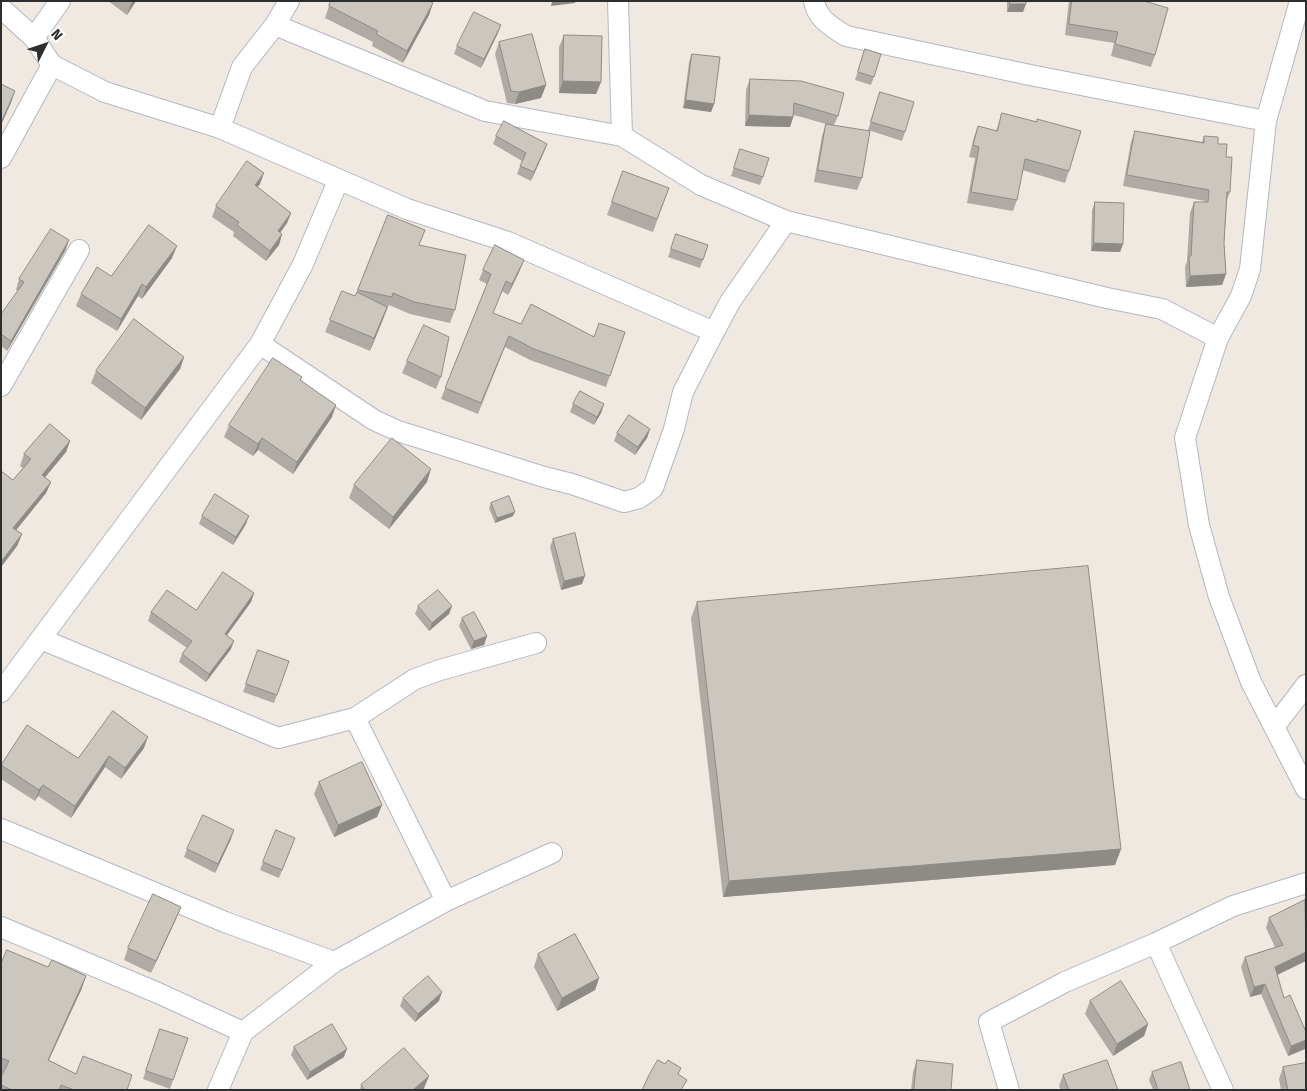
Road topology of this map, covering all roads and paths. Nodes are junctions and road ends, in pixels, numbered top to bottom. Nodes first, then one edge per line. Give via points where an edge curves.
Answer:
1 (60, 1) edge
2 (289, 1) edge
3 (618, 1) edge
4 (814, 1) edge
5 (1300, 1) edge
6 (1, 8) edge
7 (275, 25) junction
8 (34, 38) junction
9 (52, 65) junction
10 (1266, 121) junction
11 (220, 128) junction
12 (622, 136) junction
13 (1, 158) edge
14 (338, 180) junction
15 (786, 221) junction
16 (79, 250) dead end
17 (714, 332) junction
18 (1218, 338) junction
19 (260, 344) junction
20 (1, 386) edge
21 (41, 639) junction
22 (536, 643) dead end
23 (1306, 685) edge
24 (1, 692) edge
25 (355, 718) junction
26 (1274, 728) junction
27 (1306, 788) edge
28 (1, 829) edge
29 (552, 853) dead end
30 (1306, 883) edge
31 (446, 900) junction
32 (1, 927) edge
33 (1156, 943) junction
34 (334, 962) junction
35 (243, 1032) junction
36 (218, 1090) edge
37 (1009, 1090) edge
38 (1223, 1090) edge

1 - 8 street
2 - 7 street
3 - 12 street
4 - 10 street via 826,24 846,36
5 - 10 street
6 - 8 street
7 - 11 street via 242,67
7 - 12 street via 485,111
8 - 9 street
9 - 11 street via 105,92
9 - 13 street
10 - 18 street via 1250,268 1241,296
11 - 14 street
12 - 15 street via 701,186
14 - 17 street via 406,210 508,242
14 - 19 street via 303,264
15 - 17 street via 730,302
15 - 18 street via 1162,309
16 - 20 street
17 - 19 street via 684,392 653,488 624,502 398,431 374,420
18 - 26 street via 1185,438 1199,525 1219,597 1251,682
19 - 21 street
21 - 24 street
21 - 25 street via 278,738
22 - 25 street via 415,679
23 - 26 street
25 - 31 street
26 - 27 street
28 - 34 street via 225,922
29 - 31 street
30 - 33 street via 1233,906
31 - 34 street
32 - 35 street
33 - 37 street via 1065,982 989,1022
33 - 38 street
34 - 35 street
35 - 36 street

